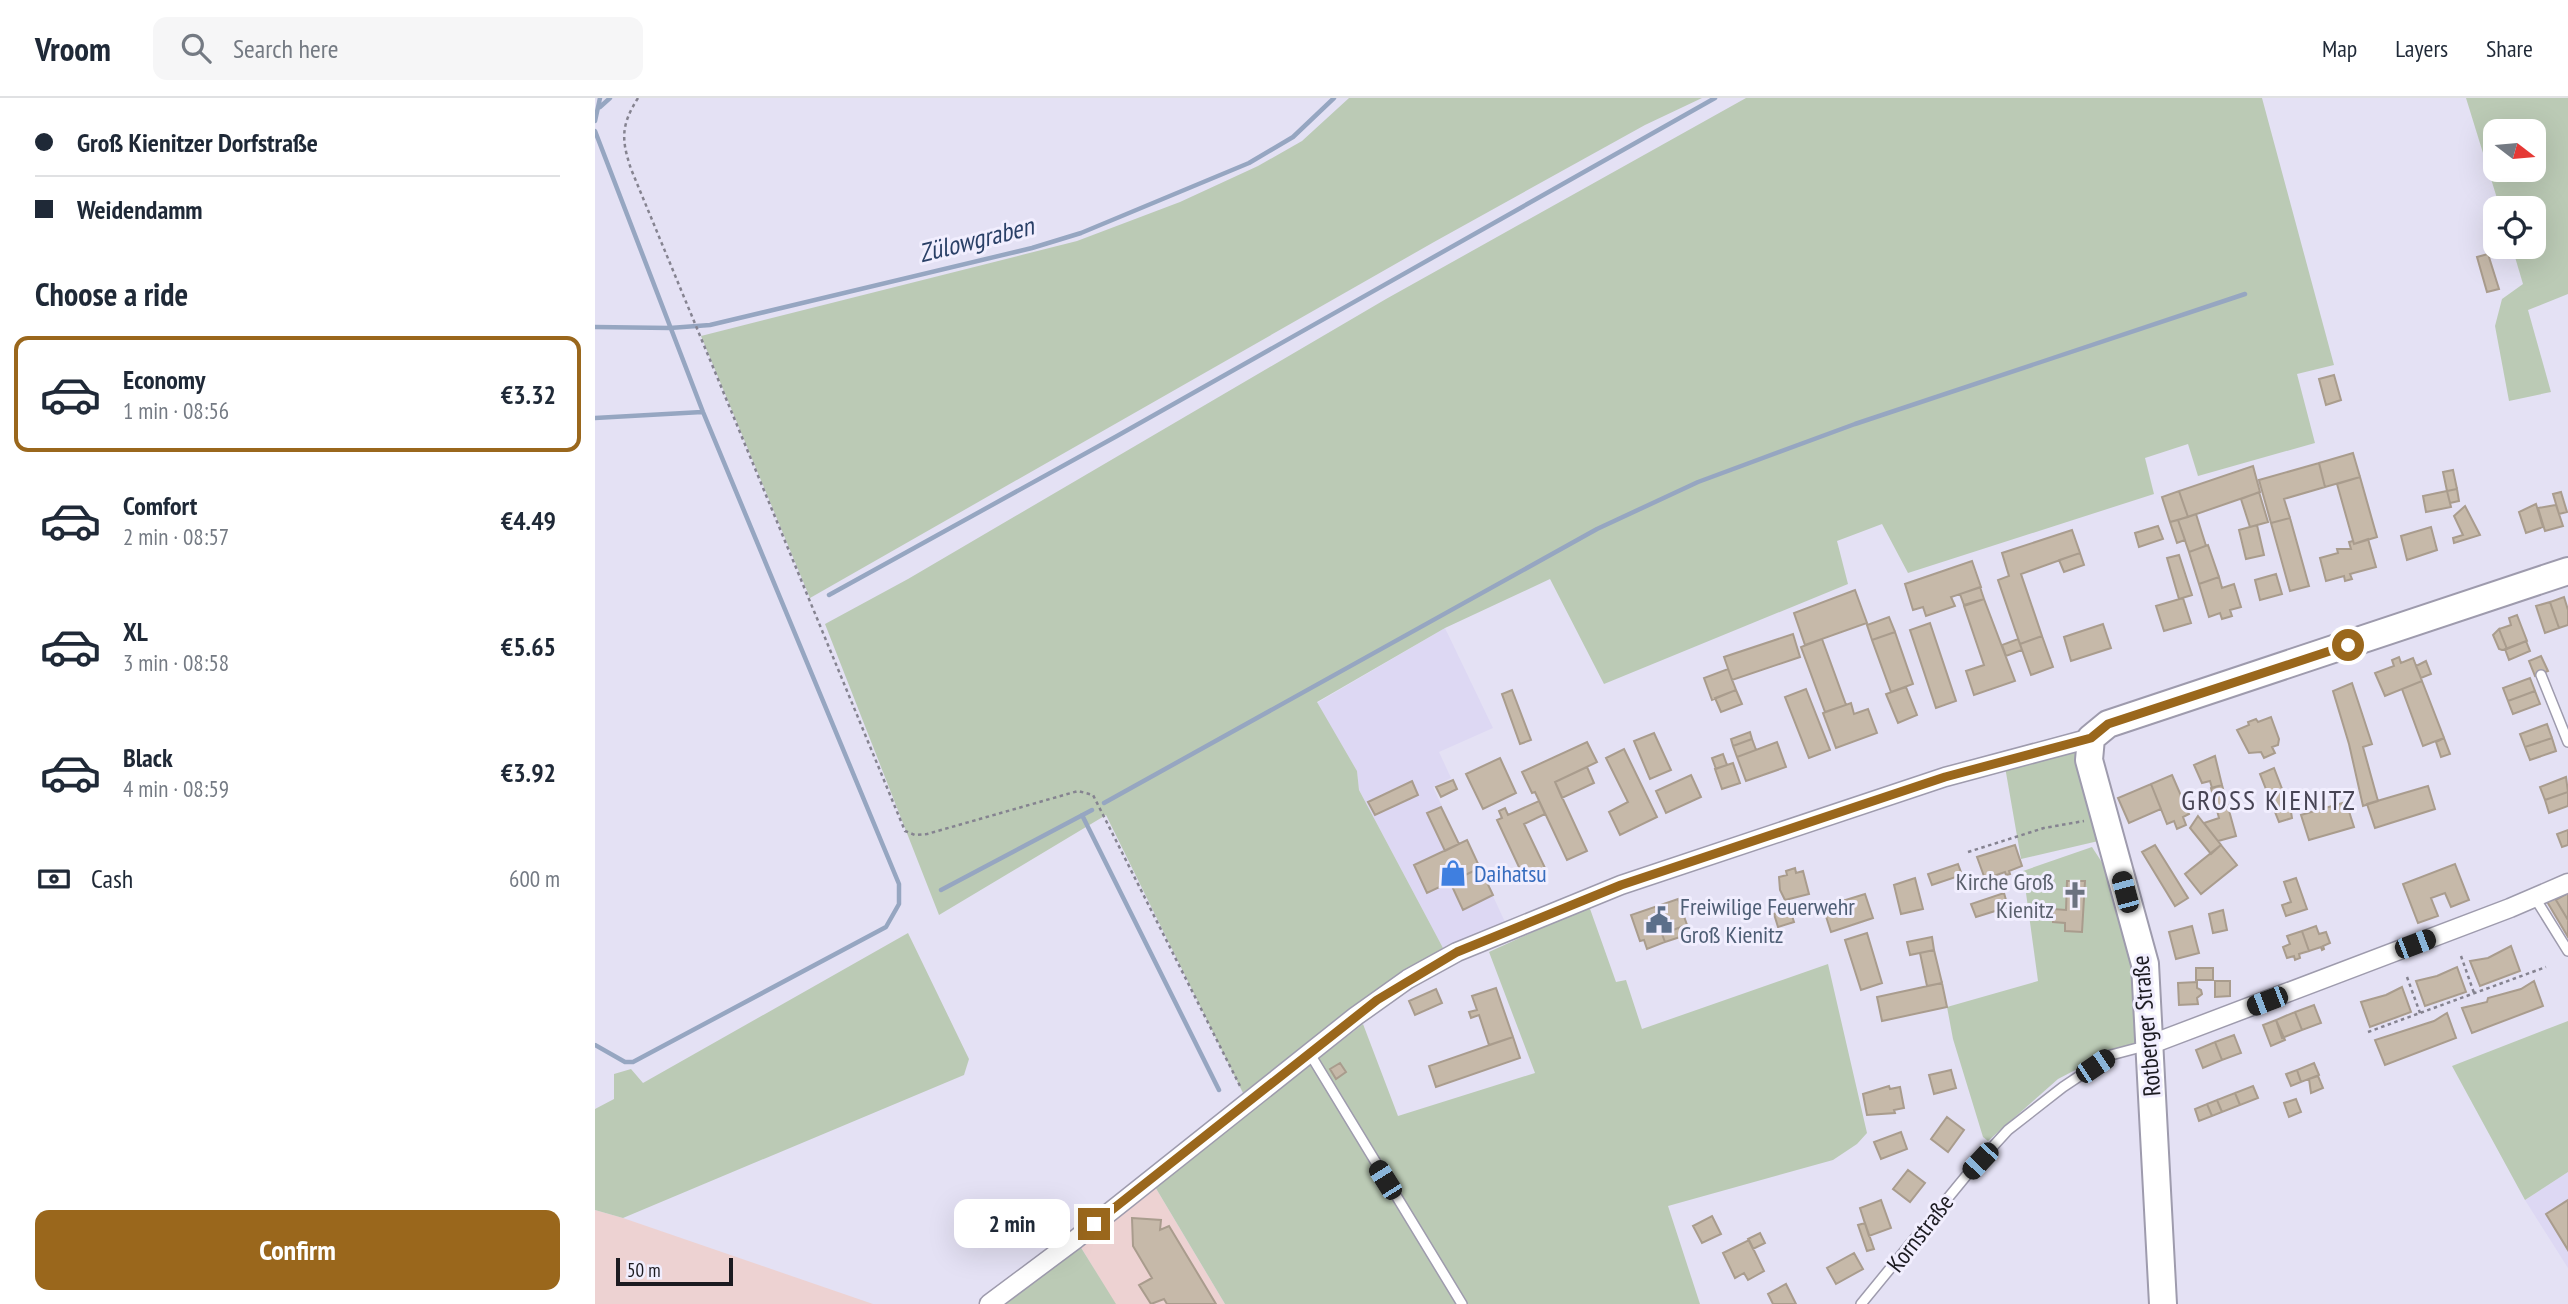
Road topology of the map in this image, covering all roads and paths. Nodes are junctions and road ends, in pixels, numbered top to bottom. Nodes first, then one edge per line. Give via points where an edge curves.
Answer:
1 (638, 98) edge
2 (2568, 571) edge
3 (2541, 675) dead end
4 (2091, 738) junction
5 (2568, 742) edge
6 (2105, 817) junction
7 (1968, 852) dead end
8 (2568, 883) edge
9 (2535, 898) junction
10 (2568, 951) edge
11 (2461, 956) dead end
12 (2546, 967) dead end
13 (2407, 977) dead end
14 (2474, 993) junction
15 (2420, 1013) junction
16 (2368, 1032) dead end
17 (2149, 1045) junction
18 (1310, 1054) junction
19 (1248, 1103) junction
20 (989, 1304) edge
21 (1462, 1304) edge
22 (1861, 1304) edge
23 (2163, 1304) edge

1 - 19 path via 627,116 622,143 631,169 905,831 927,834 1078,791 1093,795
2 - 4 main road via 2108,724
3 - 5 lane
4 - 6 main road, Rotberger Straße via 2089,760
4 - 18 street via 1945,777 1595,895 1442,960 1377,1000
6 - 7 path via 2044,828
6 - 17 main road, Rotberger Straße via 2145,964
8 - 9 street
9 - 10 lane
9 - 17 street
11 - 14 path
12 - 14 path
13 - 15 path
14 - 15 path
15 - 16 path
17 - 22 lane, Kornstraße via 2111,1055 2008,1130
17 - 23 main road, Rotberger Straße
18 - 19 street
18 - 21 lane
19 - 20 street

